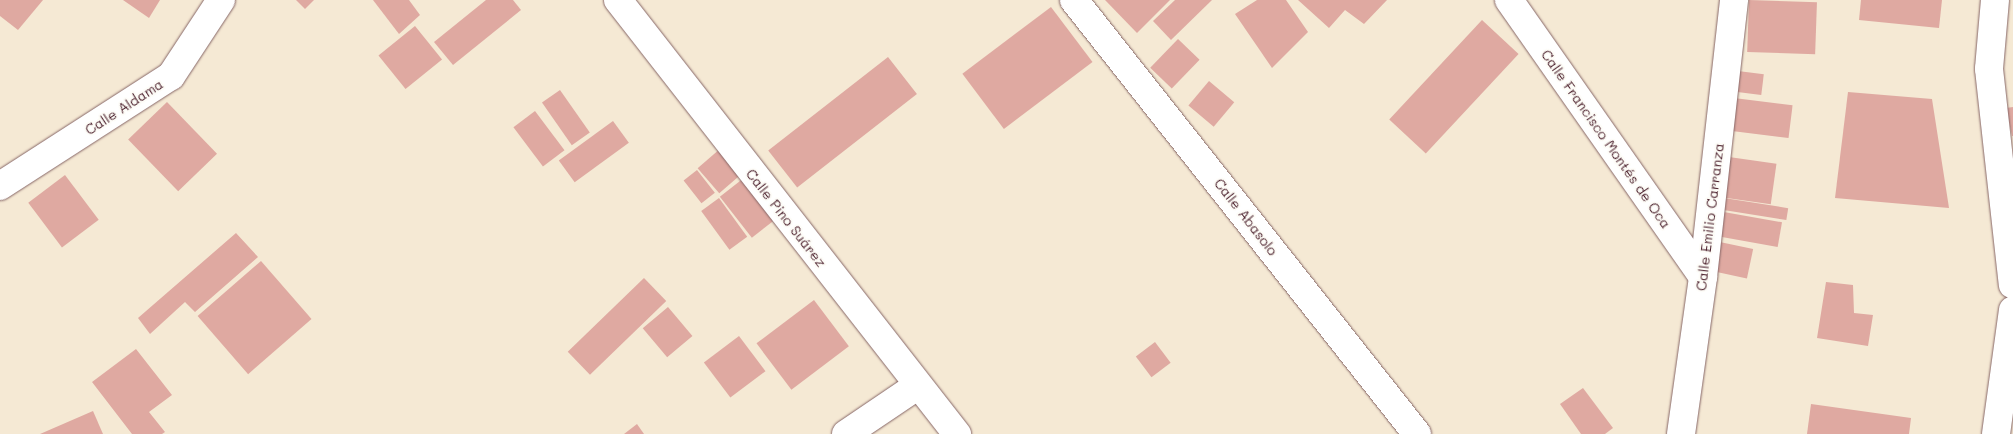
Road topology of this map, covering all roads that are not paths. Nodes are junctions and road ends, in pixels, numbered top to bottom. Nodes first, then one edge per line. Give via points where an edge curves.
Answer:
1 (221, 0) edge
2 (618, 0) edge
3 (1074, 0) edge
4 (1509, 0) edge
5 (1734, 0) edge
6 (1995, 0) edge
7 (0, 186) edge
8 (1704, 277) junction
9 (2013, 285) edge
10 (2013, 310) edge
11 (917, 386) junction
12 (846, 434) edge
13 (957, 434) edge
14 (1417, 434) edge
15 (1681, 434) edge
16 (1996, 434) edge

1 - 7 street, Calle Aldama via 171,76
2 - 11 street, Calle Pino Suárez
3 - 14 street, Calle Abasolo
4 - 8 street, Calle Francisco Montés de Oca
5 - 8 street, Calle Emilio Carranza
6 - 9 street via 1989,69
8 - 15 street, Calle Emilio Carranza
10 - 16 street
11 - 12 street
11 - 13 street, Calle Pino Suárez

